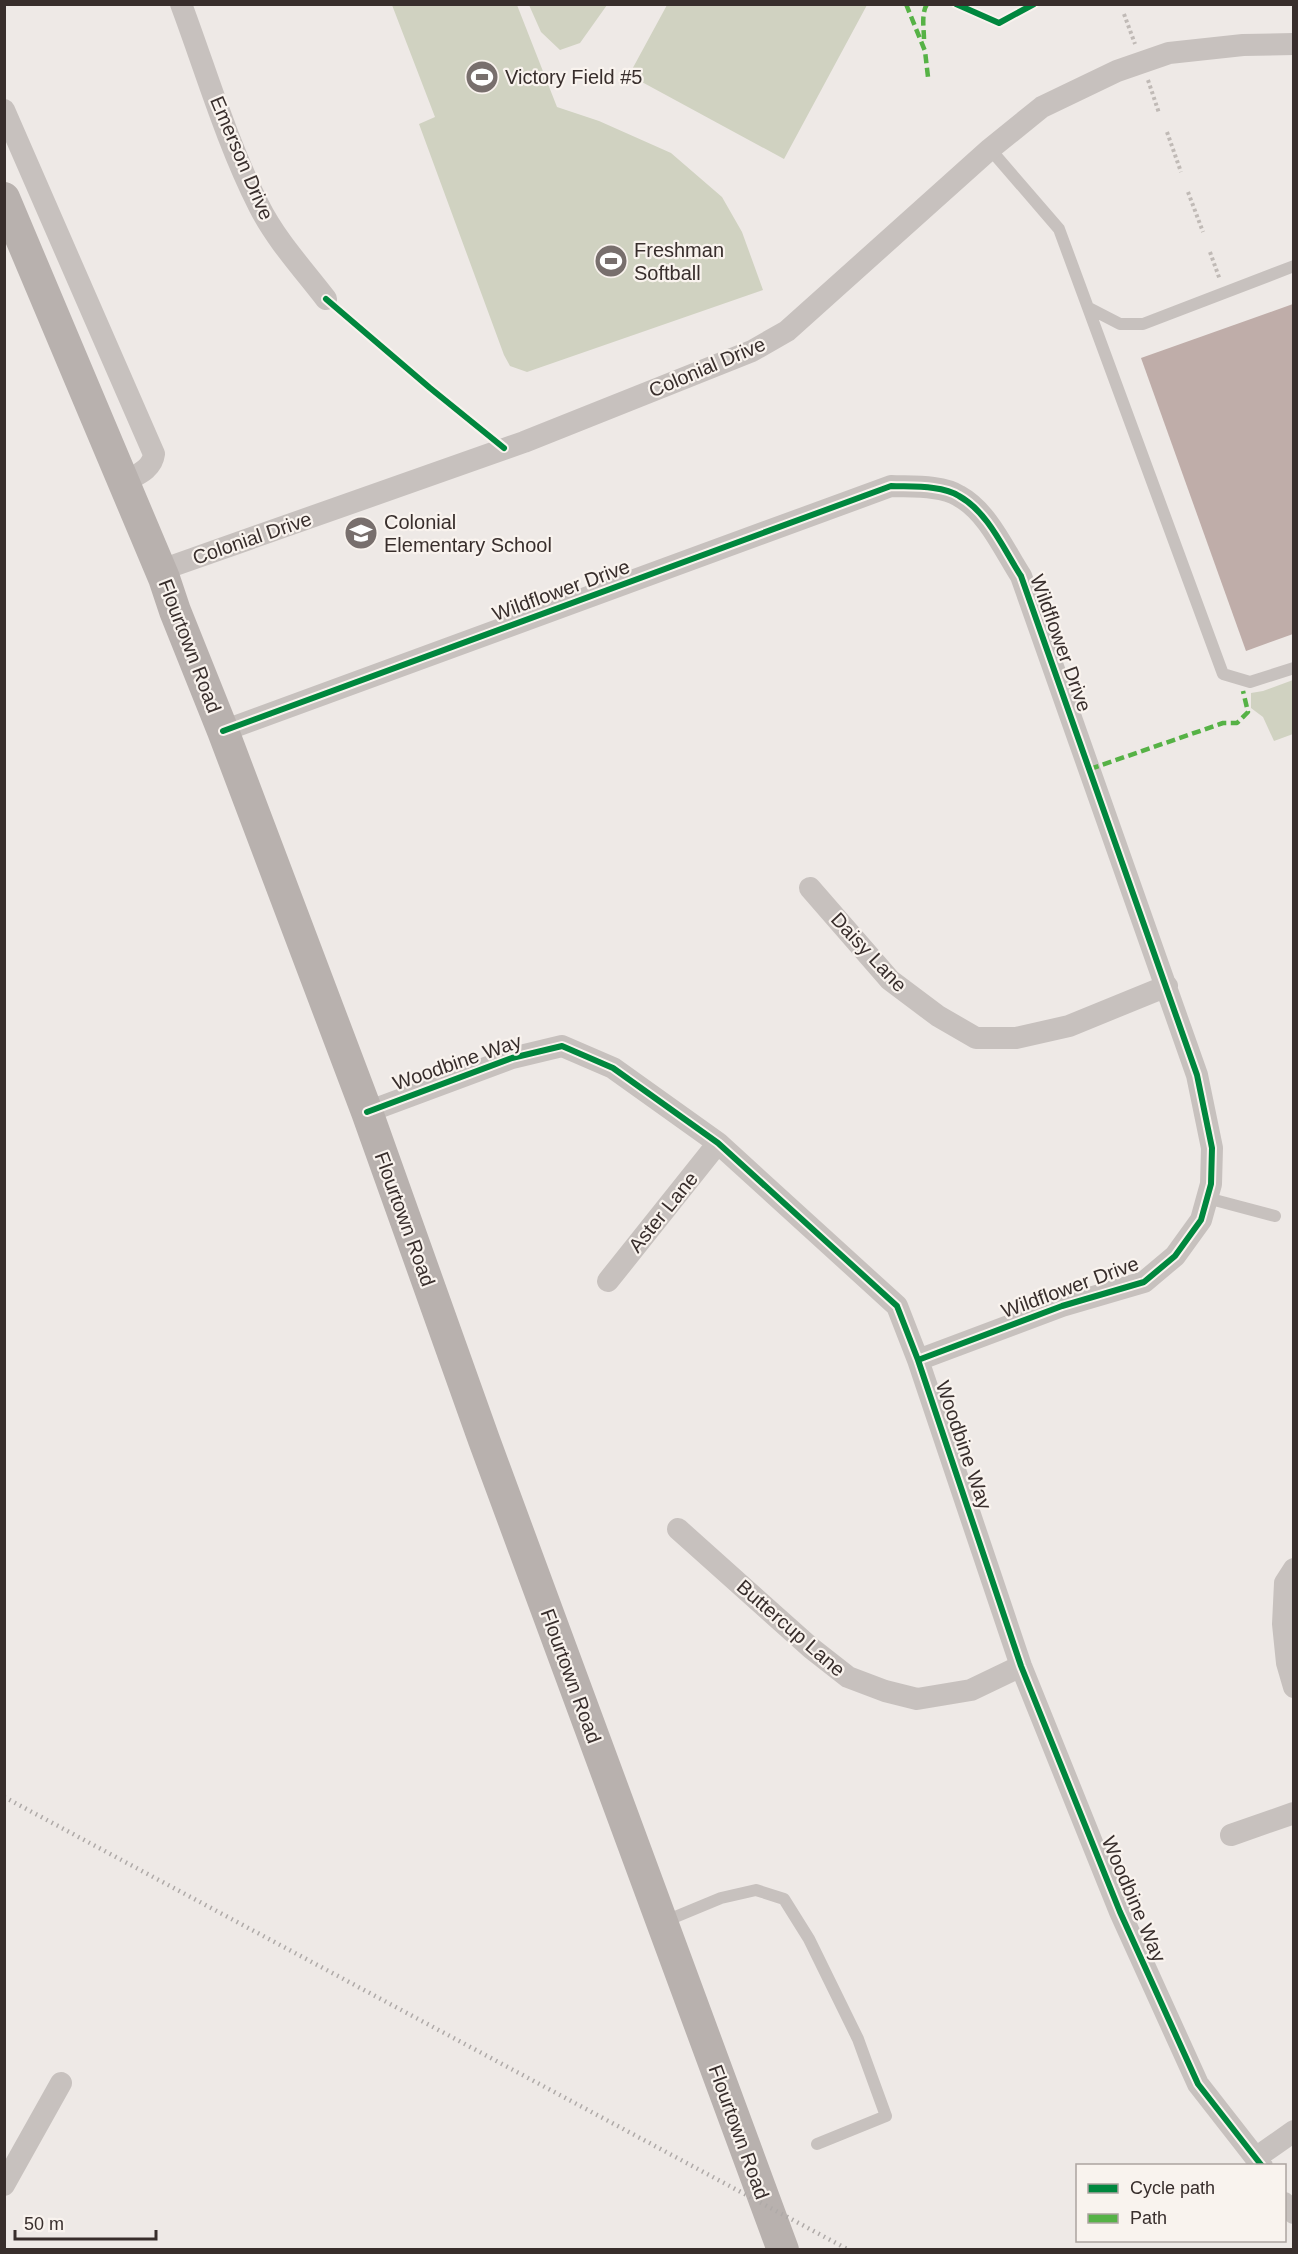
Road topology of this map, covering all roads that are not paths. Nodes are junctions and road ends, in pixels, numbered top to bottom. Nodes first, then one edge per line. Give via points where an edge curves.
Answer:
1 (181, 4) edge
2 (1293, 44) edge
3 (4, 110) edge
4 (990, 148) junction
5 (4, 198) edge
6 (1293, 266) edge
7 (326, 299) dead end
8 (1089, 308) junction
9 (124, 482) junction
10 (161, 570) junction
11 (1293, 668) edge
12 (223, 731) junction
13 (810, 888) dead end
14 (1167, 986) junction
15 (367, 1112) junction
16 (718, 1143) junction
17 (1207, 1198) junction
18 (1275, 1216) dead end
19 (608, 1281) dead end
20 (918, 1360) junction
21 (678, 1529) dead end
22 (1293, 1569) edge
23 (1021, 1666) junction
24 (1293, 1687) edge
25 (1293, 1813) edge
26 (1231, 1835) dead end
27 (662, 1923) junction
28 (61, 2083) dead end
29 (1293, 2131) edge
30 (817, 2144) dead end
31 (1259, 2162) edge
32 (4, 2185) edge
33 (783, 2250) edge

1 - 7 street, Emerson Drive via 259,207
2 - 4 street, Colonial Drive via 1243,45 1169,54 1125,68 1042,107
3 - 9 street via 154,454 147,468
4 - 8 lane via 1059,229
4 - 10 street, Colonial Drive via 787,331 752,351 524,442
5 - 9 main road, Flourtown Road
6 - 8 lane via 1143,324 1120,324
8 - 11 lane via 1223,674 1250,682
9 - 10 main road, Flourtown Road
10 - 12 main road, Flourtown Road
12 - 14 street, Wildflower Drive via 891,486 927,487 959,495 982,516 1021,576
12 - 15 main road, Flourtown Road
13 - 14 street, Daisy Lane via 890,980 938,1016 976,1038 1016,1038 1069,1026
14 - 17 street, Wildflower Drive via 1197,1075 1212,1148
15 - 16 street, Woodbine Way via 512,1058 562,1046 613,1068
15 - 27 main road, Flourtown Road
16 - 19 street, Aster Lane
16 - 20 street, Woodbine Way via 897,1306
17 - 18 lane
17 - 20 street, Wildflower Drive via 1201,1220 1175,1256 1144,1282 1062,1306
20 - 23 street, Woodbine Way
21 - 23 street, Buttercup Lane via 848,1677 917,1699 971,1690
22 - 24 street via 1285,1583 1283,1624
23 - 31 street, Woodbine Way via 1120,1912 1198,2084
25 - 26 street
27 - 30 lane via 721,1898 756,1890 784,1899 809,1939 858,2039 886,2116
27 - 33 main road, Flourtown Road
28 - 32 street
29 - 31 street, Woodbine Way

